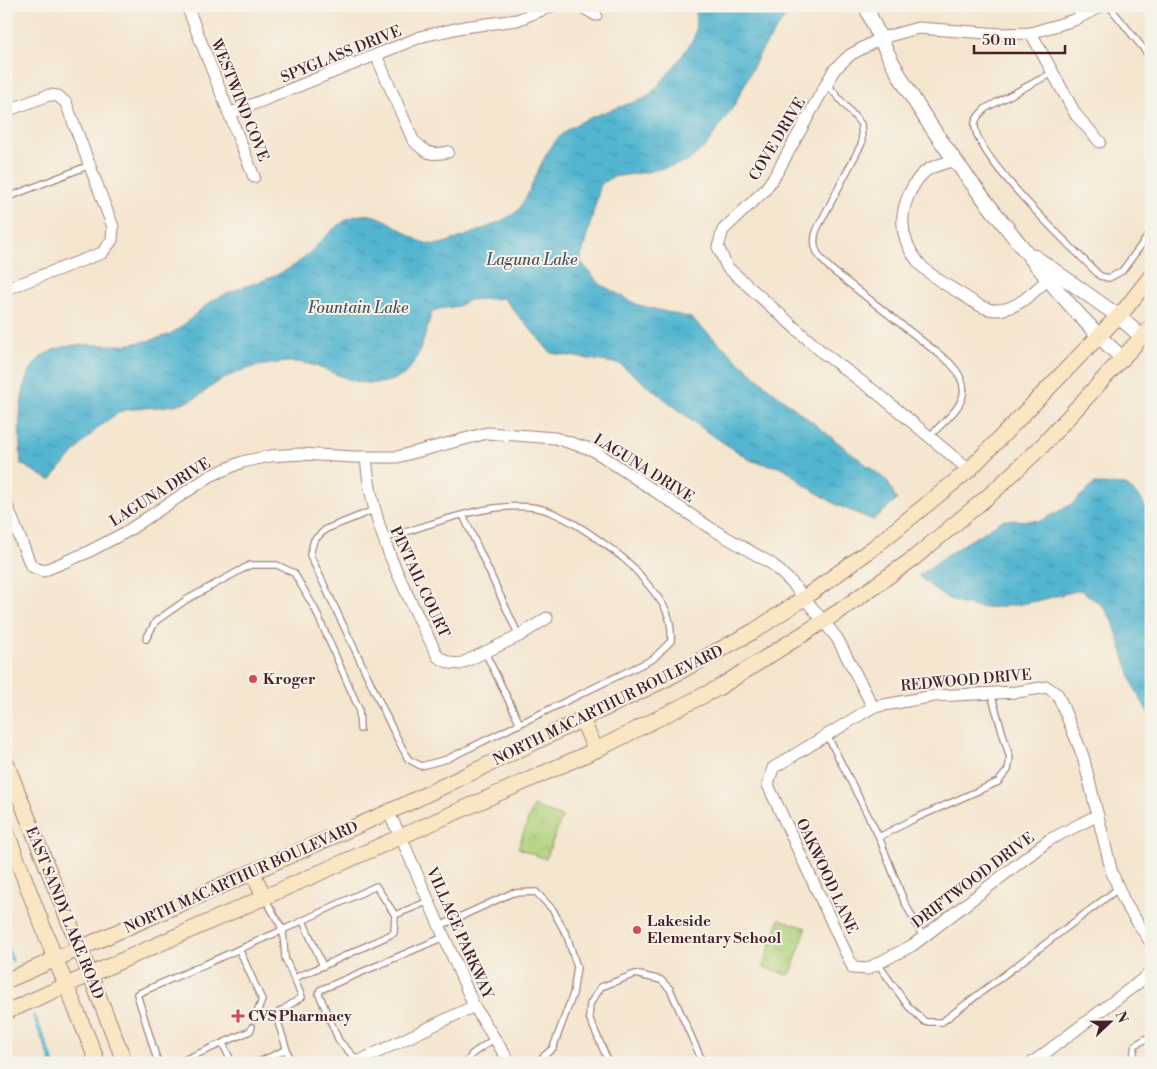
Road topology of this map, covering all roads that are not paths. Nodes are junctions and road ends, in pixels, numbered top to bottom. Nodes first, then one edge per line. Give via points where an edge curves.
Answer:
1 (187, 6) edge
2 (552, 6) edge
3 (580, 6) edge
4 (866, 6) edge
5 (1101, 6) edge
6 (1109, 6) edge
7 (596, 15) dead end
8 (1031, 33) junction
9 (881, 38) junction
10 (376, 56) junction
11 (1151, 58) edge
12 (1052, 73) junction
13 (830, 78) junction
14 (6, 111) edge
15 (229, 114) junction
16 (1100, 142) dead end
17 (448, 152) dead end
18 (954, 160) junction
19 (90, 165) junction
20 (254, 177) dead end
21 (6, 198) edge
22 (1151, 232) edge
23 (1022, 248) junction
24 (1151, 276) edge
25 (1047, 280) junction
26 (6, 289) edge
27 (1118, 316) junction
28 (1147, 332) edge
29 (1099, 337) junction
30 (1123, 359) junction
31 (930, 437) junction
32 (366, 457) junction
33 (969, 470) junction
34 (6, 503) edge
35 (374, 510) junction
36 (463, 515) junction
37 (383, 539) junction
38 (804, 598) junction
39 (546, 618) dead end
40 (824, 622) junction
41 (519, 636) junction
42 (146, 639) dead end
43 (485, 652) junction
44 (991, 694) junction
45 (873, 707) junction
46 (582, 720) junction
47 (520, 724) junction
48 (360, 729) dead end
49 (827, 734) junction
50 (596, 750) junction
51 (6, 763) edge
52 (768, 785) joint
53 (388, 812) junction
54 (1098, 816) junction
55 (6, 831) edge
56 (401, 837) junction
57 (879, 837) junction
58 (252, 872) junction
59 (1119, 888) junction
60 (265, 898) junction
61 (429, 901) junction
62 (395, 915) junction
63 (303, 921) junction
64 (283, 930) junction
65 (442, 932) junction
66 (923, 937) junction
67 (1151, 943) edge
68 (79, 948) junction
69 (239, 949) junction
70 (55, 958) junction
71 (878, 964) junction
72 (323, 966) junction
73 (867, 970) joint
74 (1151, 973) edge
75 (90, 976) junction
76 (294, 978) junction
77 (6, 981) edge
78 (67, 986) junction
79 (474, 1006) junction
80 (6, 1012) edge
81 (255, 1018) dead end
82 (252, 1027) dead end
83 (1151, 1036) edge
84 (495, 1038) junction
85 (223, 1044) junction
86 (285, 1050) junction
87 (356, 1062) edge
88 (98, 1063) edge
89 (125, 1063) edge
90 (158, 1063) edge
91 (177, 1063) edge
92 (232, 1063) edge
93 (257, 1063) edge
94 (291, 1063) edge
95 (467, 1063) edge
96 (510, 1063) edge
97 (536, 1063) edge
98 (609, 1063) edge
99 (703, 1063) edge
100 (1032, 1063) edge
101 (1135, 1063) edge

1 - 15 street, WESTWIND COVE
2 - 10 street, SPYGLASS DRIVE via 517,20 423,36
3 - 7 street
4 - 9 street
5 - 8 street, COVE DRIVE via 1074,20
6 - 11 lane
8 - 9 street, COVE DRIVE via 918,28
8 - 12 street
9 - 13 street, COVE DRIVE via 850,55
9 - 18 street via 892,62
10 - 15 street, SPYGLASS DRIVE
10 - 17 street via 413,140 434,155
12 - 16 street via 1076,115
12 - 22 lane via 986,108 978,116 976,134 984,149 1008,182 1100,276 1109,278 1122,271
13 - 31 lane via 831,89 861,124 862,143 817,228 814,248 832,270 960,373 965,387 963,397
13 - 31 street, COVE DRIVE via 776,174 723,230 718,247 734,274 822,352
14 - 19 street via 49,95 58,96 66,103
15 - 20 street, WESTWIND COVE
18 - 23 street
18 - 25 street via 927,170 915,183 904,206 903,232 920,265 984,308 996,310 1020,303
19 - 21 lane
19 - 26 street via 113,227 112,240 102,253
23 - 25 street
23 - 27 street
24 - 27 main road, NORTH MACARTHUR BOULEVARD
25 - 29 street
27 - 28 street
27 - 29 main road, NORTH MACARTHUR BOULEVARD
28 - 30 main road, NORTH MACARTHUR BOULEVARD
29 - 30 street
29 - 33 main road, NORTH MACARTHUR BOULEVARD
30 - 40 main road, NORTH MACARTHUR BOULEVARD via 1041,447 992,493 914,558
31 - 33 street, COVE DRIVE
32 - 34 street, LAGUNA DRIVE via 300,454 242,462 210,476 126,532 43,571 31,566
32 - 35 street, PINTAIL COURT
32 - 38 street, LAGUNA DRIVE via 397,457 487,433 555,438 593,450 712,529 772,564
33 - 38 main road, NORTH MACARTHUR BOULEVARD via 881,542
35 - 37 street, PINTAIL COURT
35 - 47 lane via 326,529 314,540 310,555 408,759 421,766 447,759
36 - 37 lane
36 - 41 lane
36 - 47 lane via 501,508 533,507 577,524 632,565 663,604 672,623 671,641 653,659
37 - 43 street, PINTAIL COURT via 438,657 460,664
38 - 40 street, LAGUNA DRIVE
38 - 46 main road, NORTH MACARTHUR BOULEVARD via 754,631
39 - 41 street, PINTAIL COURT
40 - 45 street, LAGUNA DRIVE via 837,638
40 - 50 main road, NORTH MACARTHUR BOULEVARD via 698,699
41 - 43 street, PINTAIL COURT
42 - 48 lane via 156,621 194,596 250,565 277,565 294,573 315,609 358,709
43 - 47 lane
44 - 45 street, REDWOOD DRIVE via 934,696
44 - 54 street, REDWOOD DRIVE via 1047,688 1058,695 1083,756
44 - 57 lane via 1010,758 1008,770 998,782
45 - 49 street, REDWOOD DRIVE
46 - 50 main road
46 - 53 main road, NORTH MACARTHUR BOULEVARD
49 - 52 street, REDWOOD DRIVE via 772,768
49 - 57 lane
50 - 56 main road, NORTH MACARTHUR BOULEVARD
51 - 68 main road, EAST SANDY LAKE ROAD
52 - 73 street, OAKWOOD LANE via 854,968
53 - 56 street, VILLAGE PARKWAY
53 - 58 main road, NORTH MACARTHUR BOULEVARD
54 - 59 street via 1112,873
54 - 66 street, DRIFTWOOD DRIVE via 1049,840
55 - 70 main road, EAST SANDY LAKE ROAD
56 - 60 main road, NORTH MACARTHUR BOULEVARD
56 - 61 street, VILLAGE PARKWAY
57 - 66 lane via 904,901
58 - 60 main road
58 - 68 main road, NORTH MACARTHUR BOULEVARD
59 - 67 street
59 - 71 lane via 942,1022 925,1022 908,1006
60 - 64 lane
60 - 75 main road, NORTH MACARTHUR BOULEVARD
61 - 62 lane
61 - 65 street, VILLAGE PARKWAY
62 - 63 lane via 376,886
62 - 72 lane via 394,933
63 - 64 lane
63 - 72 lane
64 - 69 lane
64 - 76 lane via 285,958
65 - 79 street, VILLAGE PARKWAY
65 - 87 lane via 320,990 322,1004 340,1041
65 - 97 lane via 512,893 536,892 553,910 567,936 577,967 574,994 554,1048
66 - 71 street, DRIFTWOOD DRIVE
68 - 70 main road, NORTH MACARTHUR BOULEVARD
68 - 75 main road, EAST SANDY LAKE ROAD
69 - 81 lane via 262,1000
69 - 90 lane via 137,994
70 - 77 main road, NORTH MACARTHUR BOULEVARD
70 - 78 main road, EAST SANDY LAKE ROAD
71 - 73 street, DRIFTWOOD DRIVE
72 - 76 lane
74 - 100 street
75 - 78 main road, NORTH MACARTHUR BOULEVARD
75 - 89 main road, EAST SANDY LAKE ROAD
76 - 86 lane via 302,997 279,1012 277,1019
78 - 80 main road, NORTH MACARTHUR BOULEVARD
78 - 88 main road, EAST SANDY LAKE ROAD
79 - 84 street, VILLAGE PARKWAY
79 - 87 street
82 - 85 lane
83 - 101 lane via 1136,1045
84 - 95 lane via 472,1054
84 - 96 street, VILLAGE PARKWAY
85 - 91 lane
85 - 92 lane
86 - 93 lane
86 - 94 lane
98 - 99 lane via 589,1018 590,1004 600,987 635,974 661,980 670,989

